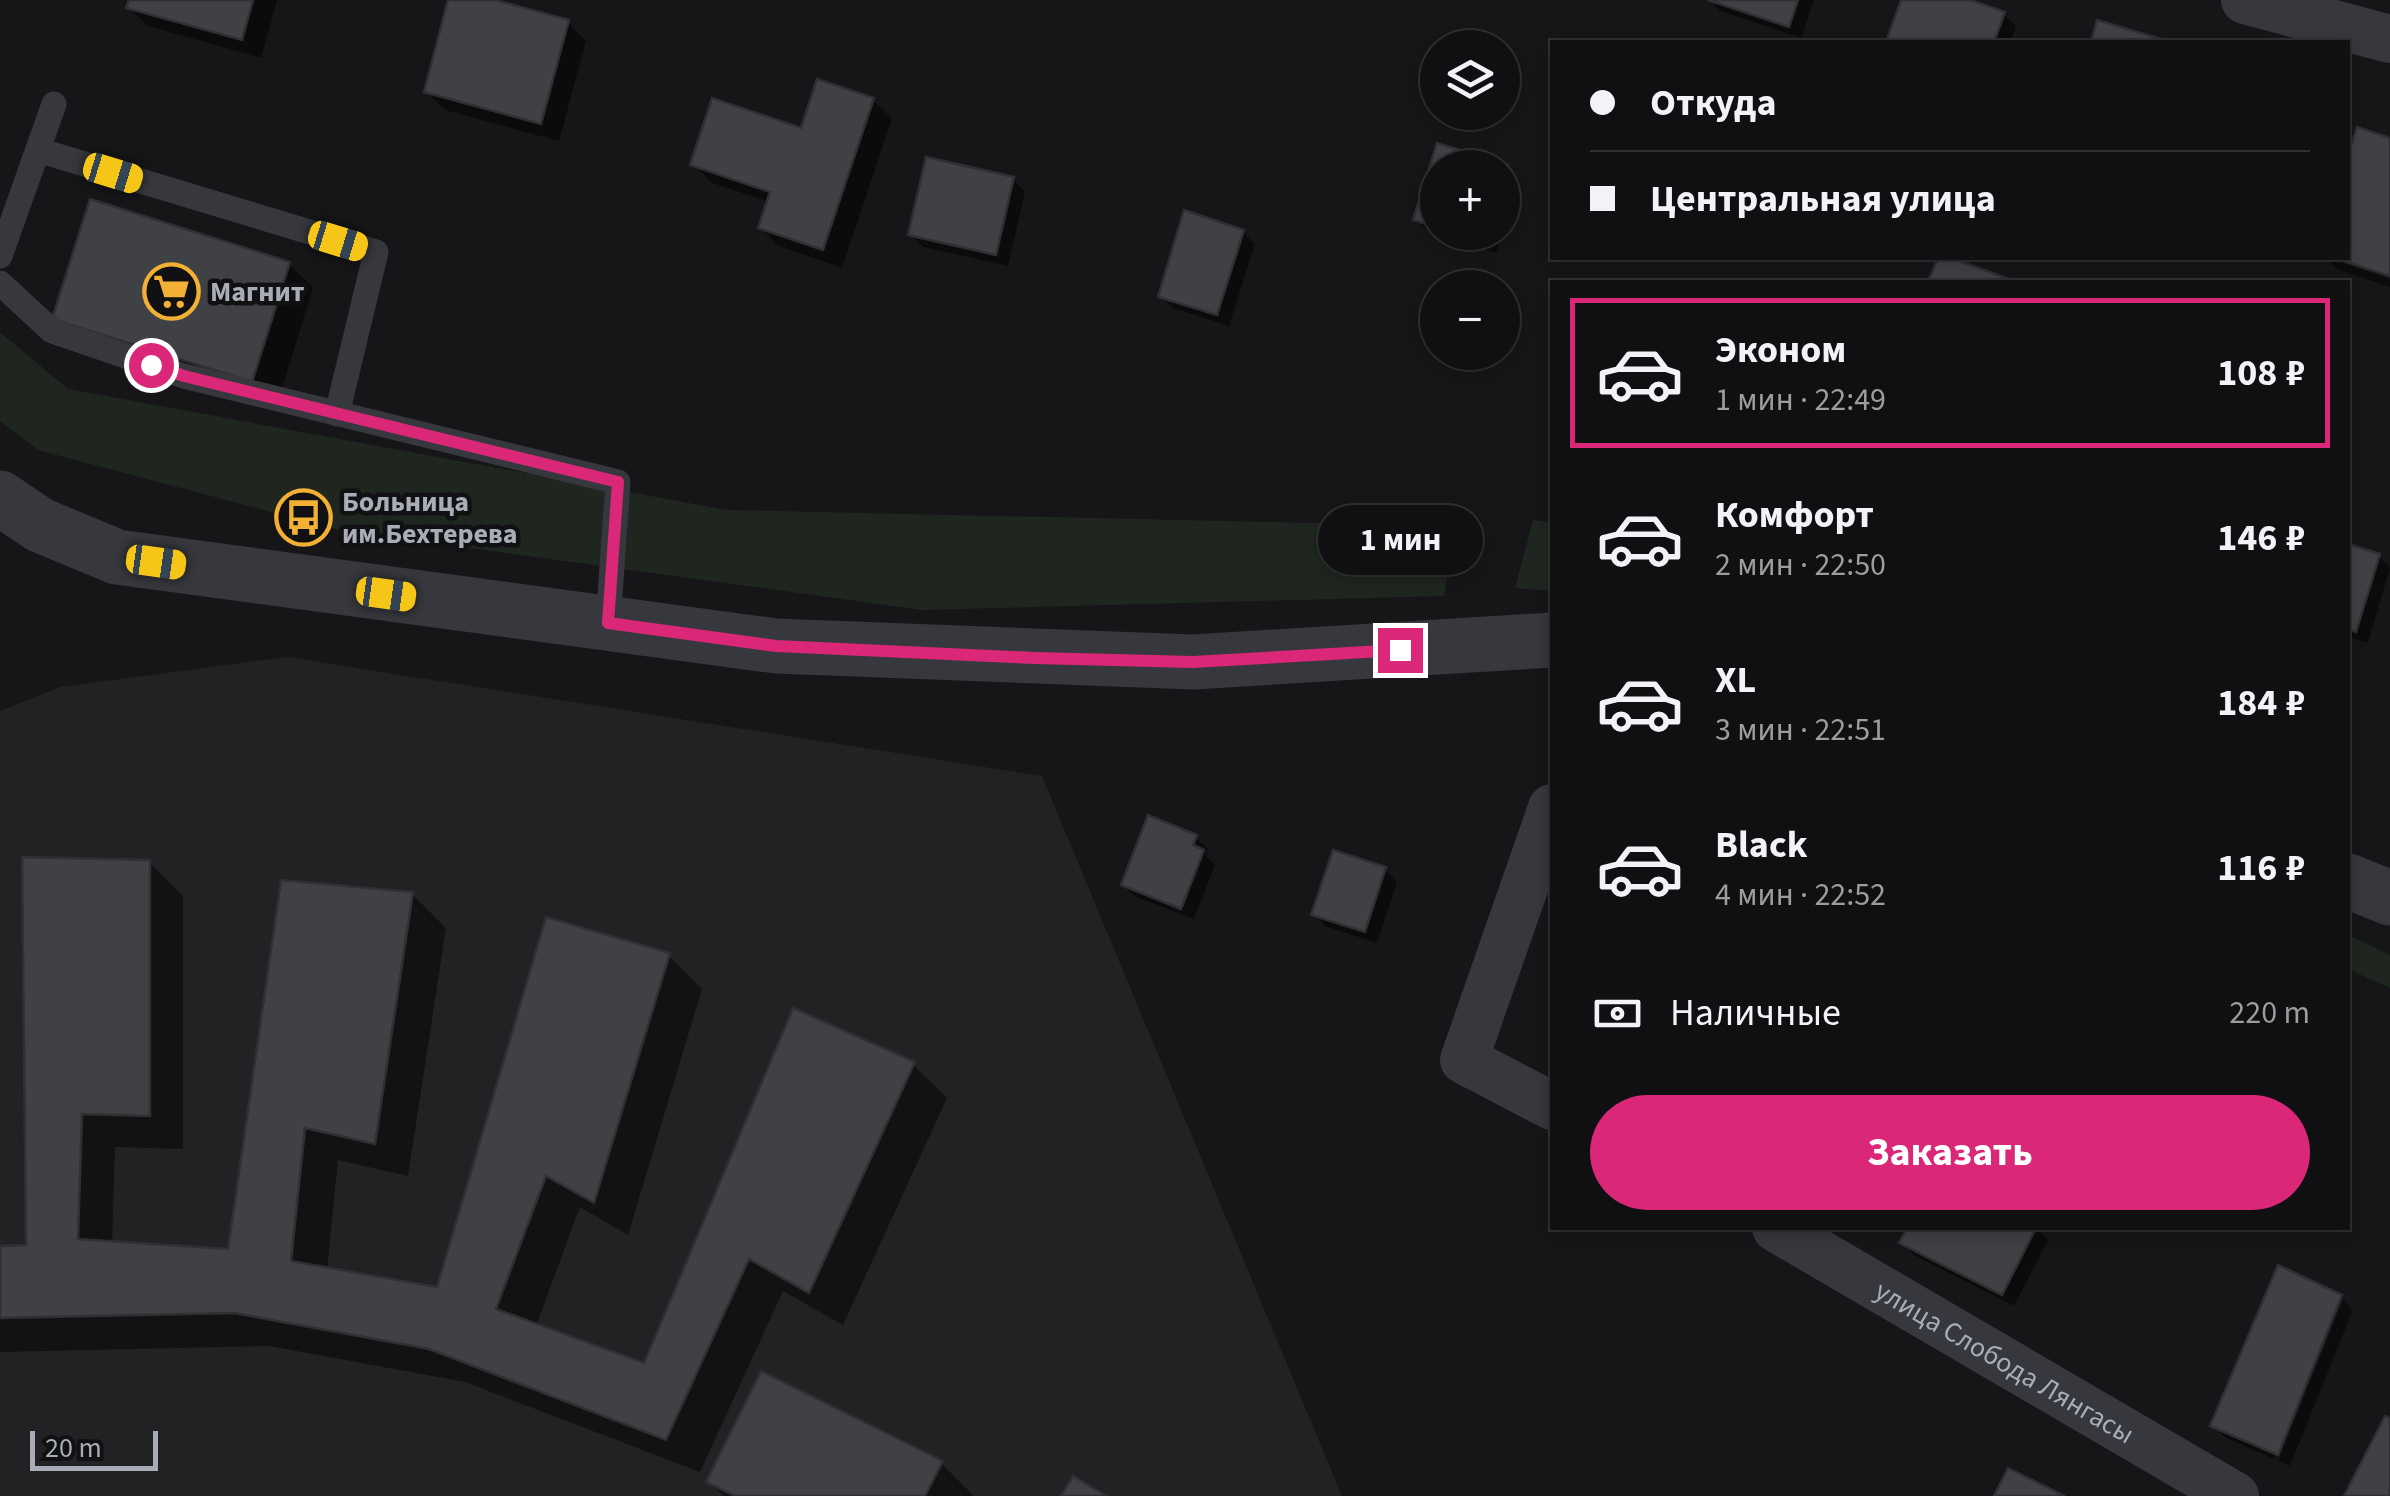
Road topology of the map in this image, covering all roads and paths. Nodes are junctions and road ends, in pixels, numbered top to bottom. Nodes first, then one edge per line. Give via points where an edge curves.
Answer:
1 (2245, 0) edge
2 (2390, 39) edge
3 (54, 104) dead end
4 (38, 150) junction
5 (0, 256) edge
6 (0, 284) edge
7 (337, 414) junction
8 (0, 498) edge
9 (608, 623) junction
10 (1550, 640) edge
11 (1550, 814) edge
12 (2350, 882) edge
13 (2390, 898) edge
14 (1550, 1105) edge
15 (1779, 1230) edge
16 (2235, 1496) edge

1 - 2 street
3 - 4 lane
4 - 5 lane
4 - 7 lane via 376,252
6 - 7 lane via 52,332 184,376
7 - 9 lane via 618,482
8 - 9 street via 40,525 117,557
9 - 10 street via 776,646 1193,662
11 - 14 street via 1464,1060
12 - 13 street
15 - 16 street, улица Слобода Лянгасы

